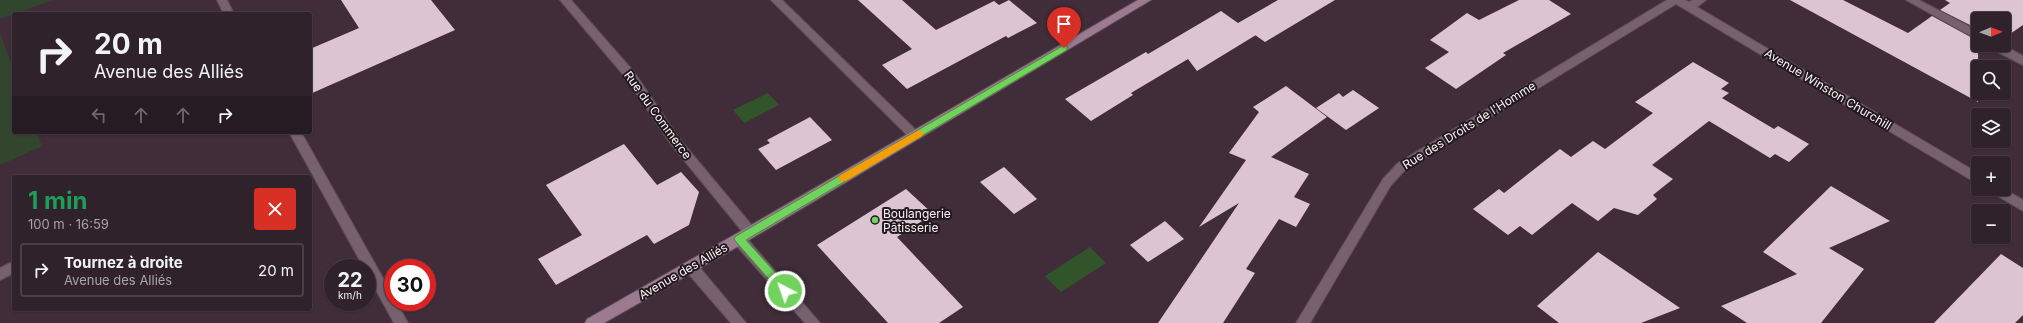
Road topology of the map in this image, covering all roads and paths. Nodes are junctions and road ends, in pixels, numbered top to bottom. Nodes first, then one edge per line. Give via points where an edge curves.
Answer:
1 (222, 0) edge
2 (565, 0) edge
3 (776, 0) edge
4 (1146, 0) edge
5 (1676, 0) edge
6 (1701, 0) edge
7 (1911, 0) edge
8 (1689, 7) junction
9 (229, 12) edge
10 (1971, 32) edge
11 (2007, 52) edge
12 (2023, 61) edge
13 (296, 134) edge
14 (915, 136) junction
15 (1971, 175) edge
16 (2007, 196) edge
17 (2023, 206) edge
18 (745, 236) junction
19 (12, 267) edge
20 (691, 267) junction
21 (0, 275) edge
22 (401, 323) edge
23 (592, 323) edge
24 (739, 323) edge
25 (813, 323) edge
26 (1303, 323) edge

1 - 9 street
2 - 18 street, Rue du Commerce via 630,75
3 - 14 street
4 - 14 street, Avenue des Alliés
5 - 8 street, Avenue Winston Churchill
5 - 26 street, Rue des Droits de l'Homme via 1402,166 1387,182
6 - 8 street
7 - 10 street
8 - 15 street, Avenue Winston Churchill
11 - 12 street
13 - 22 street
14 - 18 street, Avenue des Alliés
16 - 17 street
18 - 20 street, Avenue des Alliés
18 - 25 street, Rue du Commerce
19 - 21 street
20 - 23 street, Avenue des Alliés
20 - 24 street

